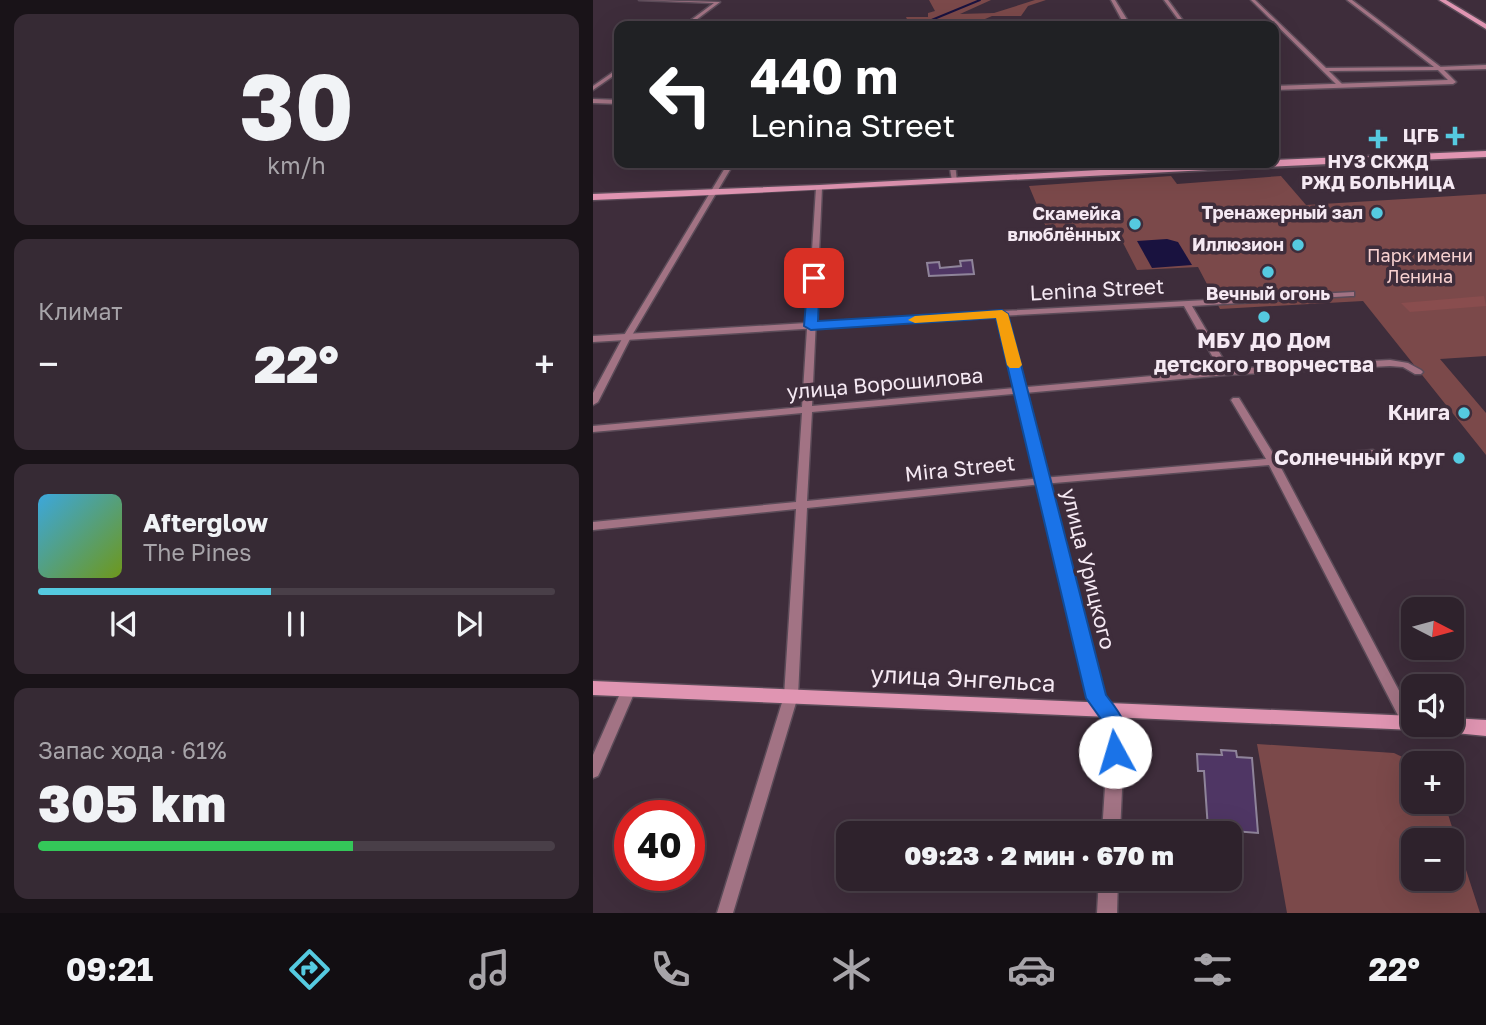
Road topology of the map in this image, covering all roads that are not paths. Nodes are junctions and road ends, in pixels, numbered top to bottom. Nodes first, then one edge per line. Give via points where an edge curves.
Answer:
1 (641, 0) edge
2 (1113, 0) edge
3 (1166, 0) edge
4 (1253, 0) edge
5 (1349, 0) edge
6 (1442, 0) edge
7 (719, 1) edge
8 (692, 21) edge
9 (1125, 21) edge
10 (1181, 21) edge
11 (1275, 21) edge
12 (1279, 25) edge
13 (1486, 27) edge
14 (1486, 67) edge
15 (1439, 68) junction
16 (1325, 70) junction
17 (614, 73) edge
18 (1341, 86) junction
19 (593, 88) edge
20 (1279, 88) edge
21 (593, 101) edge
22 (614, 102) edge
23 (1486, 154) edge
24 (1279, 163) edge
25 (728, 168) edge
26 (953, 168) edge
27 (1180, 168) edge
28 (955, 181) junction
29 (819, 188) junction
30 (713, 192) junction
31 (593, 197) edge
32 (1351, 294) dead end
33 (1187, 304) junction
34 (1002, 314) junction
35 (811, 326) junction
36 (627, 337) junction
37 (593, 339) edge
38 (1226, 372) junction
39 (1418, 372) dead end
40 (1021, 391) junction
41 (1236, 400) dead end
42 (593, 402) edge
43 (806, 411) junction
44 (593, 429) edge
45 (1373, 453) dead end
46 (1270, 460) junction
47 (1042, 481) junction
48 (803, 504) junction
49 (593, 526) edge
50 (593, 688) edge
51 (629, 689) junction
52 (791, 696) junction
53 (1401, 704) edge
54 (1106, 710) junction
55 (1401, 723) edge
56 (1464, 726) edge
57 (1486, 728) edge
58 (593, 772) edge
59 (1112, 821) edge
60 (1108, 891) edge
61 (725, 913) edge
62 (1107, 913) edge

1 - 7 street
2 - 9 street
3 - 10 street
4 - 11 street
5 - 15 street
6 - 13 main road
7 - 8 street
12 - 16 street
14 - 15 street
15 - 16 street
15 - 18 street via 1453,82
16 - 18 street
17 - 19 street
18 - 20 street
21 - 22 street
23 - 24 main road
25 - 30 street
26 - 28 street
27 - 28 main road
28 - 29 main road
29 - 30 main road
29 - 35 street
30 - 31 main road
30 - 36 street
32 - 33 street, Lenina Street
33 - 34 street, Lenina Street
33 - 38 street
34 - 35 street, Lenina Street
34 - 40 street, улица Урицкого
35 - 36 street, Lenina Street
35 - 43 street
36 - 37 street, Lenina Street
36 - 42 street
38 - 39 street, улица Ворошилова via 1390,363
38 - 40 street, улица Ворошилова
40 - 43 street, улица Ворошилова
40 - 47 street, улица Урицкого
41 - 46 street
43 - 44 street, улица Ворошилова
43 - 48 street
45 - 46 street, Mira Street
46 - 47 street, Mira Street
46 - 53 street
47 - 48 street, Mira Street
47 - 54 street, улица Урицкого via 1097,698
48 - 49 street, Mira Street
48 - 52 street
50 - 51 main road, улица Энгельса
51 - 52 main road, улица Энгельса
51 - 58 street
52 - 54 main road, улица Энгельса
52 - 61 street
54 - 55 main road, улица Энгельса
54 - 59 street, улица Урицкого via 1117,725
56 - 57 main road
60 - 62 street

